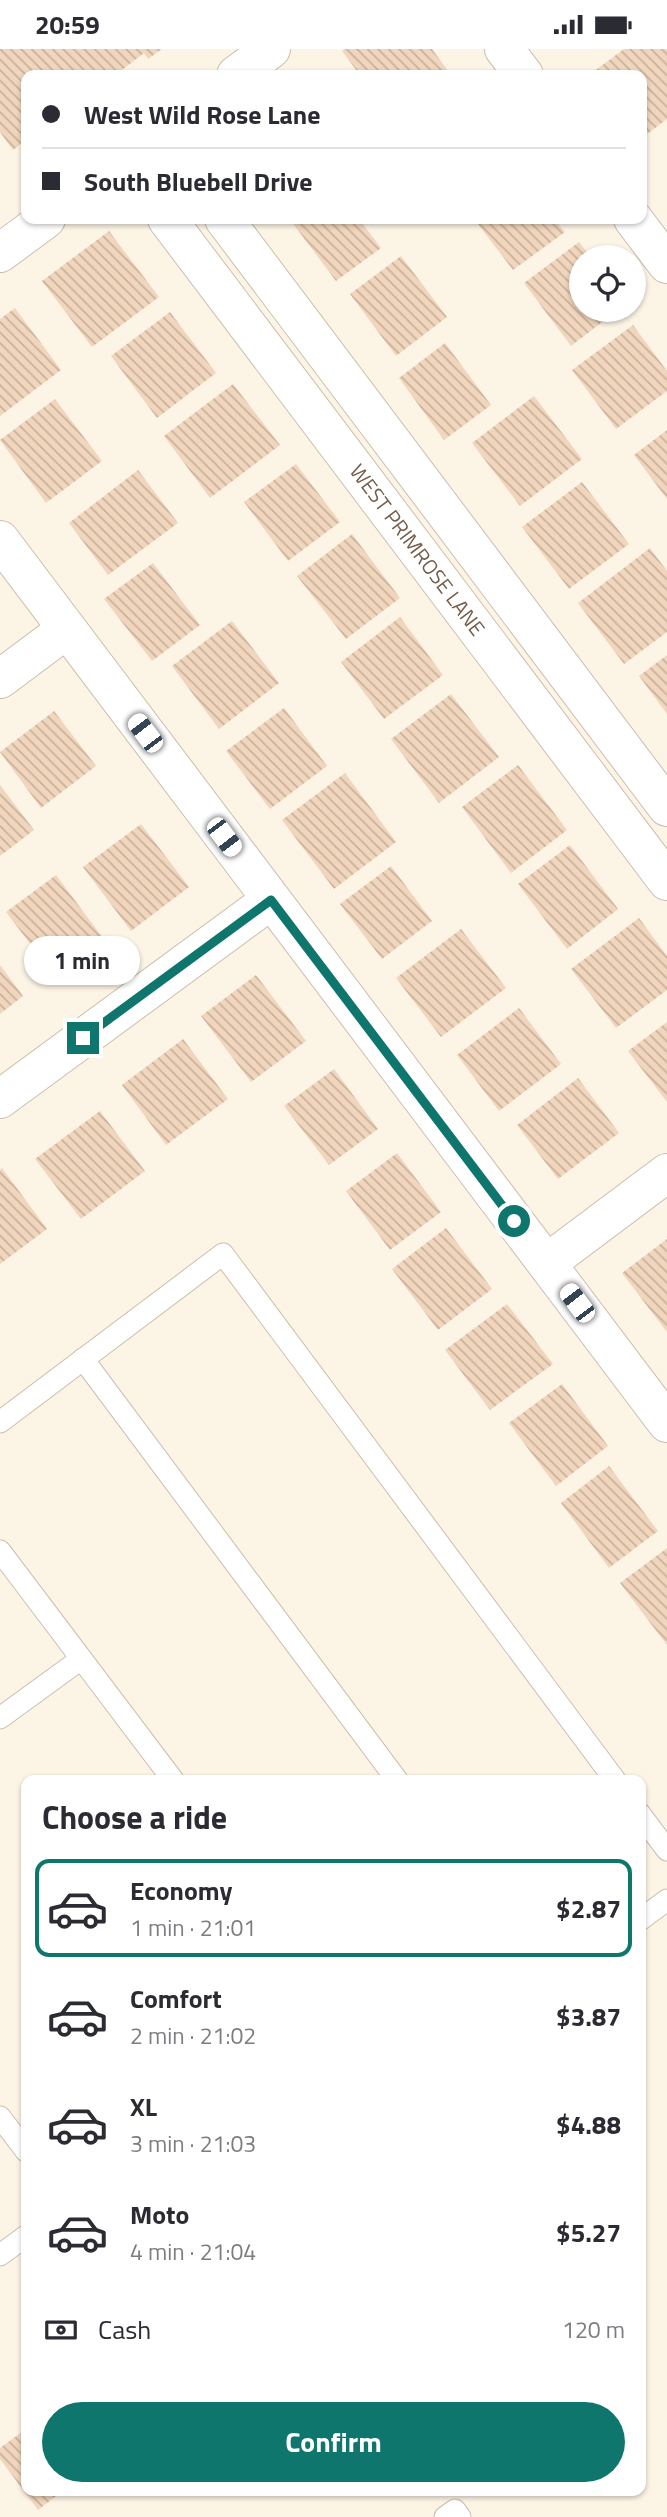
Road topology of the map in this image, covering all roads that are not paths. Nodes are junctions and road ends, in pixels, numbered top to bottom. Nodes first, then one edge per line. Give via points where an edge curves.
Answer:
1 (271, 49) edge
2 (243, 70) edge
3 (39, 224) edge
4 (171, 224) edge
5 (228, 224) edge
6 (637, 224) edge
7 (0, 253) edge
8 (667, 264) edge
9 (403, 456) junction
10 (366, 483) junction
11 (0, 540) edge
12 (67, 629) junction
13 (0, 679) edge
14 (602, 721) junction
15 (567, 749) junction
16 (667, 807) edge
17 (667, 881) edge
18 (271, 900) junction
19 (0, 1099) edge
20 (667, 1173) edge
21 (547, 1263) junction
22 (83, 1359) junction
23 (0, 1422) edge
24 (667, 1423) edge
25 (0, 1551) edge
26 (81, 1659) junction
27 (0, 1718) edge
28 (169, 1775) edge
29 (393, 1775) edge
30 (611, 1775) edge
31 (646, 1822) edge
32 (667, 1850) edge
33 (667, 1900) edge
34 (646, 1916) edge
35 (0, 2116) edge
36 (21, 2144) edge
37 (21, 2240) edge
38 (0, 2255) edge
39 (445, 2517) edge
40 (460, 2517) edge

1 - 2 street
3 - 7 street
4 - 10 street, WEST PRIMROSE LANE
5 - 9 street
6 - 8 street
9 - 10 street
9 - 14 street
10 - 15 street, WEST PRIMROSE LANE
11 - 12 street
12 - 13 street
12 - 18 street
14 - 15 street
14 - 16 street
15 - 17 street, WEST PRIMROSE LANE
18 - 19 street
18 - 21 street
20 - 21 street
21 - 24 street
22 - 23 lane
22 - 29 lane
22 - 30 lane via 223,1254
25 - 26 lane
26 - 27 lane
26 - 28 lane
31 - 32 lane
33 - 34 lane
35 - 36 lane
37 - 38 lane
39 - 40 lane via 455,2510

